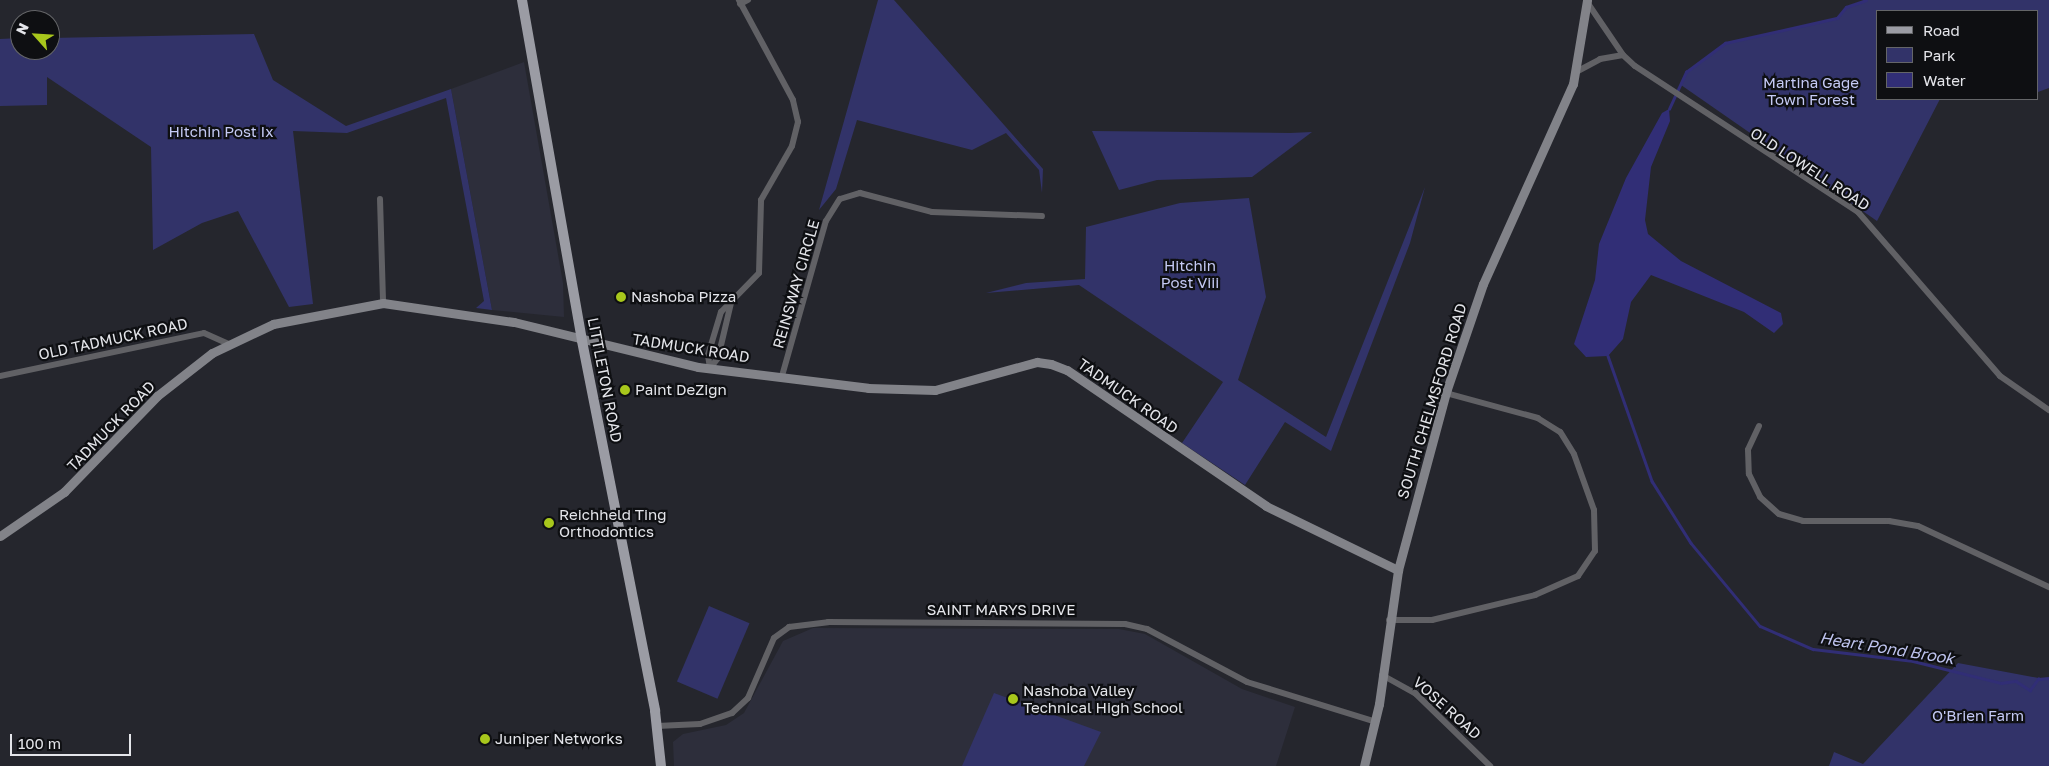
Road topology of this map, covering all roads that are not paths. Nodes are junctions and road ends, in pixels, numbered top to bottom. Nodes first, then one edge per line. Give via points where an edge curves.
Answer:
1 (522, 0) edge
2 (748, 0) edge
3 (1587, 1) edge
4 (740, 2) edge
5 (1622, 55) junction
6 (1576, 72) junction
7 (380, 199) dead end
8 (1042, 216) dead end
9 (383, 303) junction
10 (732, 303) junction
11 (582, 342) junction
12 (229, 344) junction
13 (710, 368) junction
14 (0, 376) edge
15 (782, 376) junction
16 (1446, 393) junction
17 (2049, 410) edge
18 (1758, 426) dead end
19 (0, 536) edge
20 (1398, 570) junction
21 (2049, 588) edge
22 (1389, 620) junction
23 (1382, 675) junction
24 (1376, 722) junction
25 (657, 726) junction
26 (661, 766) edge
27 (1364, 766) edge
28 (1490, 766) edge

1 - 11 main road, LITTLETON ROAD
2 - 4 street
3 - 5 street, OLD LOWELL ROAD
3 - 6 street, SOUTH CHELMSFORD ROAD
4 - 10 street via 793,100 798,122 792,146 761,200 758,273
5 - 6 street via 1600,59
5 - 17 street, OLD LOWELL ROAD via 1779,165 1858,212 2000,376
6 - 16 street, SOUTH CHELMSFORD ROAD via 1478,298
7 - 9 street
8 - 15 street, REINSWAY CIRCLE via 932,212 860,193 840,199 826,221
9 - 11 street, TADMUCK ROAD via 495,319
9 - 12 street, TADMUCK ROAD via 273,324
10 - 13 street via 718,358
10 - 13 street via 719,316 708,355
11 - 13 street, TADMUCK ROAD
11 - 25 main road, LITTLETON ROAD
12 - 14 street, OLD TADMUCK ROAD via 204,334
12 - 19 street, TADMUCK ROAD via 158,396 58,497
13 - 15 street, TADMUCK ROAD
15 - 20 street, TADMUCK ROAD via 868,388 935,390 1037,362 1051,364 1067,370 1266,506
16 - 20 street, SOUTH CHELMSFORD ROAD
16 - 22 street via 1538,418 1560,432 1574,454 1594,510 1596,551 1578,576 1534,595 1432,620
18 - 21 street via 1748,450 1749,474 1760,497 1779,514 1803,521 1890,521 1918,526
20 - 22 street, SOUTH CHELMSFORD ROAD
22 - 23 street, SOUTH CHELMSFORD ROAD
23 - 24 street, SOUTH CHELMSFORD ROAD
23 - 28 street, VOSE ROAD via 1415,693
24 - 25 street, SAINT MARYS DRIVE via 1247,682 1146,629 1125,624 828,622 789,627 774,638 748,698 732,712 700,724
24 - 27 street, SOUTH CHELMSFORD ROAD
25 - 26 main road, LITTLETON ROAD

